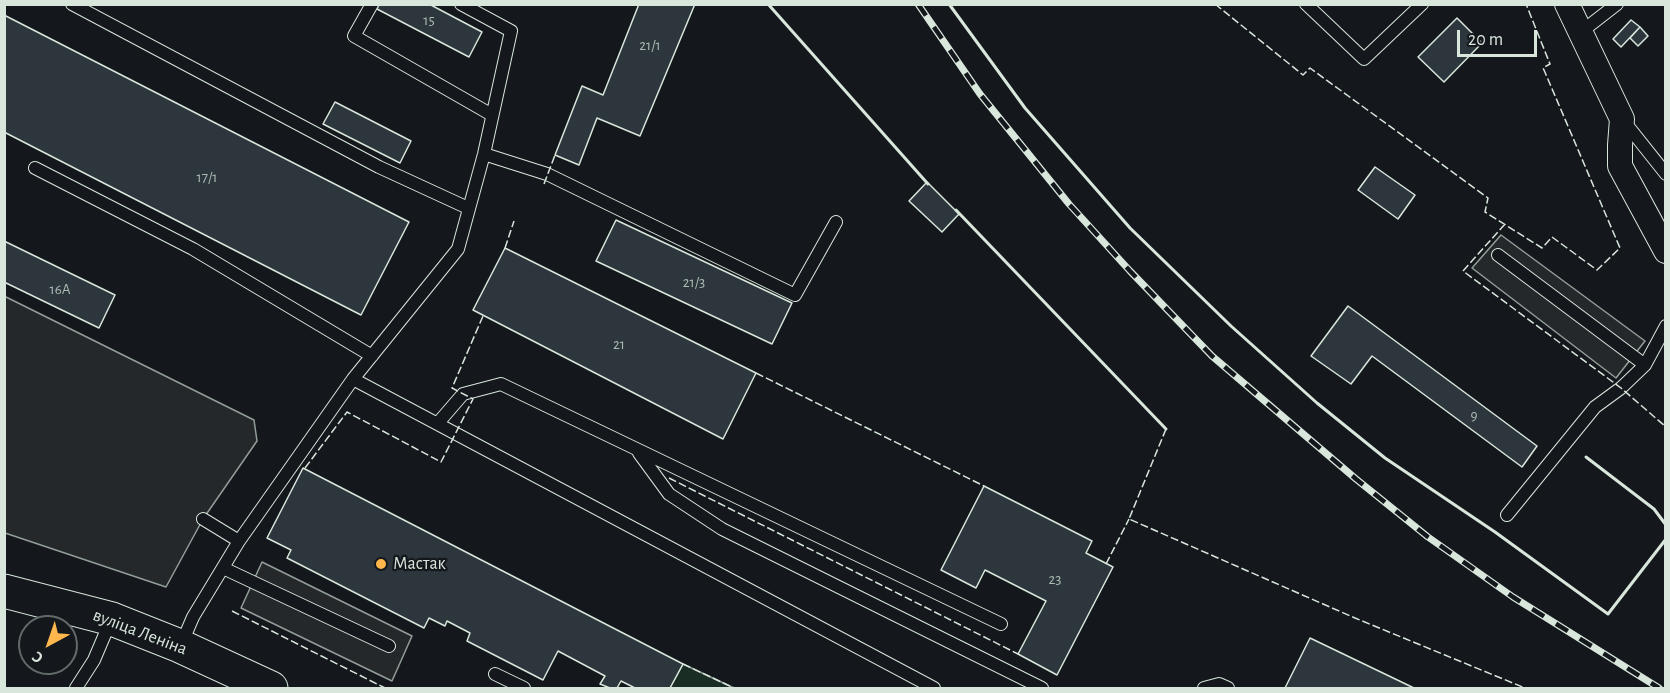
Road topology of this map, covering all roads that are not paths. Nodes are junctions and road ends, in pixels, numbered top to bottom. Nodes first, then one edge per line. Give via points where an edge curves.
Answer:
1 (72, 4) edge
2 (372, 4) edge
3 (461, 4) edge
4 (1306, 4) edge
5 (1422, 4) edge
6 (1567, 4) edge
7 (1617, 4) edge
8 (1581, 32) junction
9 (492, 115) junction
10 (1623, 119) junction
11 (484, 154) junction
12 (35, 168) dead end
13 (1665, 174) edge
14 (468, 208) junction
15 (837, 222) dead end
16 (1665, 252) edge
17 (1497, 255) dead end
18 (1665, 326) edge
19 (372, 357) junction
20 (1645, 365) junction
21 (354, 379) junction
22 (438, 423) junction
23 (636, 450) junction
24 (1507, 515) dead end
25 (203, 519) dead end
26 (239, 541) junction
27 (223, 568) junction
28 (4, 591) edge
29 (112, 619) junction
30 (1001, 624) dead end
31 (180, 646) junction
32 (389, 646) dead end
33 (495, 674) dead end
34 (76, 688) edge
35 (271, 688) edge
36 (524, 688) edge
37 (934, 688) edge
38 (1042, 688) edge
39 (1204, 688) edge
40 (1228, 688) edge

1 - 14 lane via 379,167
2 - 9 lane via 354,36
3 - 9 lane via 511,31
4 - 5 lane via 1364,59
6 - 8 street
7 - 8 lane
8 - 10 street
9 - 11 lane
10 - 13 lane
10 - 16 street via 1620,166
11 - 14 lane
11 - 15 lane via 547,174 795,295
12 - 19 lane via 193,249
14 - 19 lane via 458,249
17 - 20 lane
18 - 20 lane
19 - 21 lane
20 - 24 lane via 1595,407
21 - 22 lane
21 - 26 lane
22 - 23 lane via 463,394 501,384
22 - 37 lane
23 - 30 lane
23 - 38 lane via 669,494 722,529
25 - 26 lane
26 - 27 lane
27 - 31 lane
27 - 32 lane
28 - 29 main road, вуліца Леніна
29 - 31 main road, вуліца Леніна
29 - 34 lane via 94,660
31 - 35 main road, вуліца Леніна
33 - 36 lane
39 - 40 lane via 1219,684

